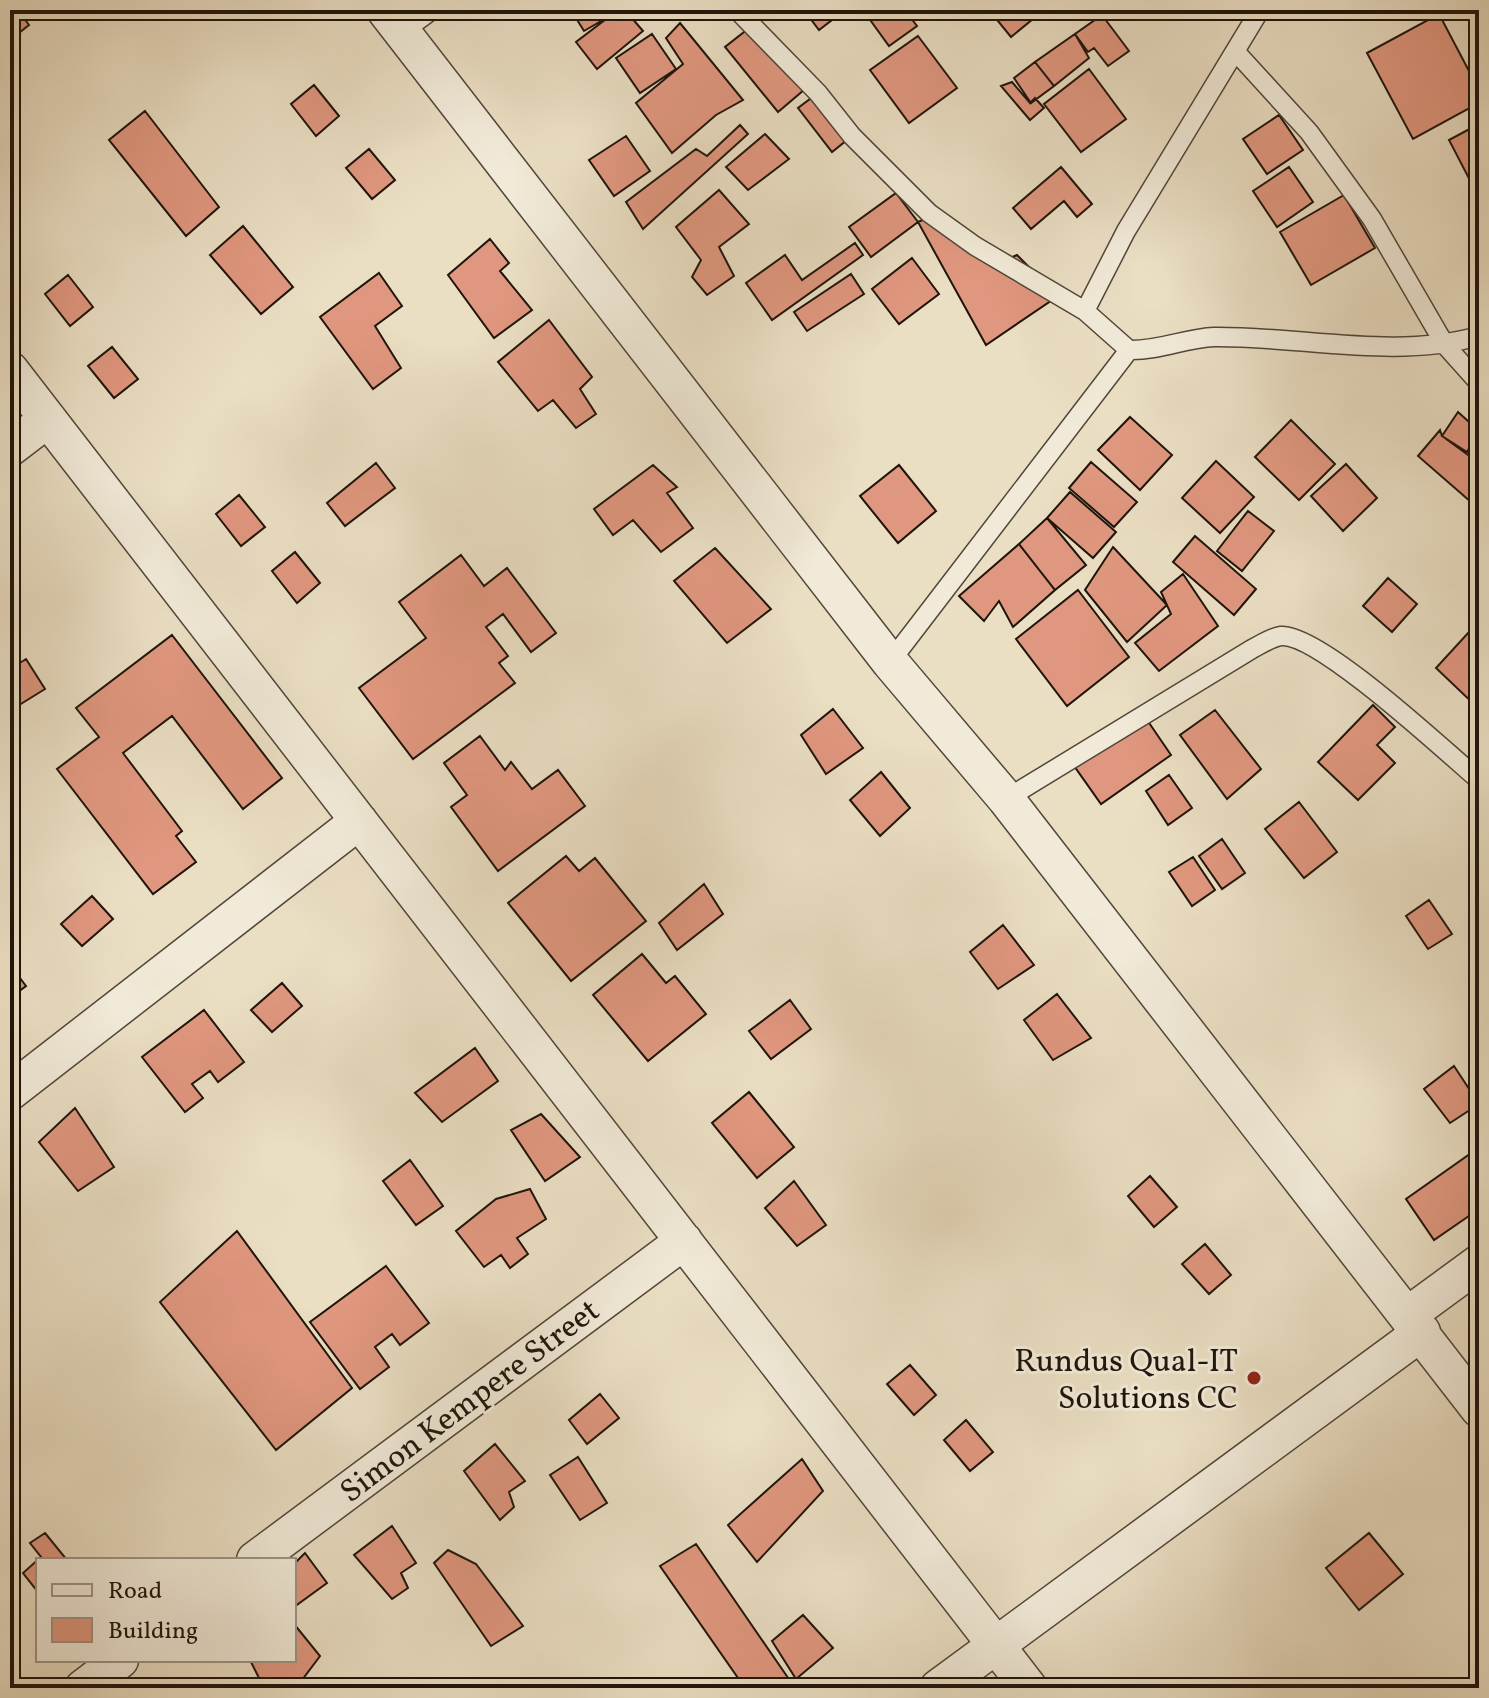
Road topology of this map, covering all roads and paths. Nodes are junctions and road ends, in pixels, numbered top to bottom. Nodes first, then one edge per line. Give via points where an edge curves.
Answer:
1 (432, 10) edge
2 (737, 10) edge
3 (1260, 10) edge
4 (394, 21) edge
5 (1235, 51) junction
6 (1085, 311) junction
7 (1479, 336) edge
8 (1445, 345) junction
9 (1129, 350) junction
10 (10, 370) edge
11 (1479, 383) edge
12 (48, 419) junction
13 (10, 448) edge
14 (890, 662) junction
15 (1479, 780) edge
16 (1006, 799) junction
17 (359, 821) junction
18 (10, 1092) edge
19 (684, 1241) junction
20 (1479, 1263) edge
21 (1415, 1324) junction
22 (1479, 1409) edge
23 (258, 1558) edge
24 (995, 1644) junction
25 (117, 1662) edge
26 (83, 1688) edge
27 (938, 1688) edge
28 (1029, 1688) edge

1 - 4 lane
2 - 6 lane via 929,213
3 - 5 lane
4 - 14 street
5 - 6 lane via 1126,231
5 - 8 lane via 1309,132 1372,219
6 - 9 lane
7 - 8 lane
8 - 9 lane via 1380,347 1210,337 1152,351
8 - 11 lane
9 - 14 lane
10 - 12 street
12 - 13 street
12 - 17 street
14 - 16 street
15 - 16 lane via 1330,659 1281,636
16 - 21 street
17 - 18 street
17 - 19 street
19 - 23 street, Simon Kempere Street
19 - 24 street
20 - 21 street
21 - 22 street
21 - 24 street
24 - 27 street
24 - 28 street
25 - 26 street

